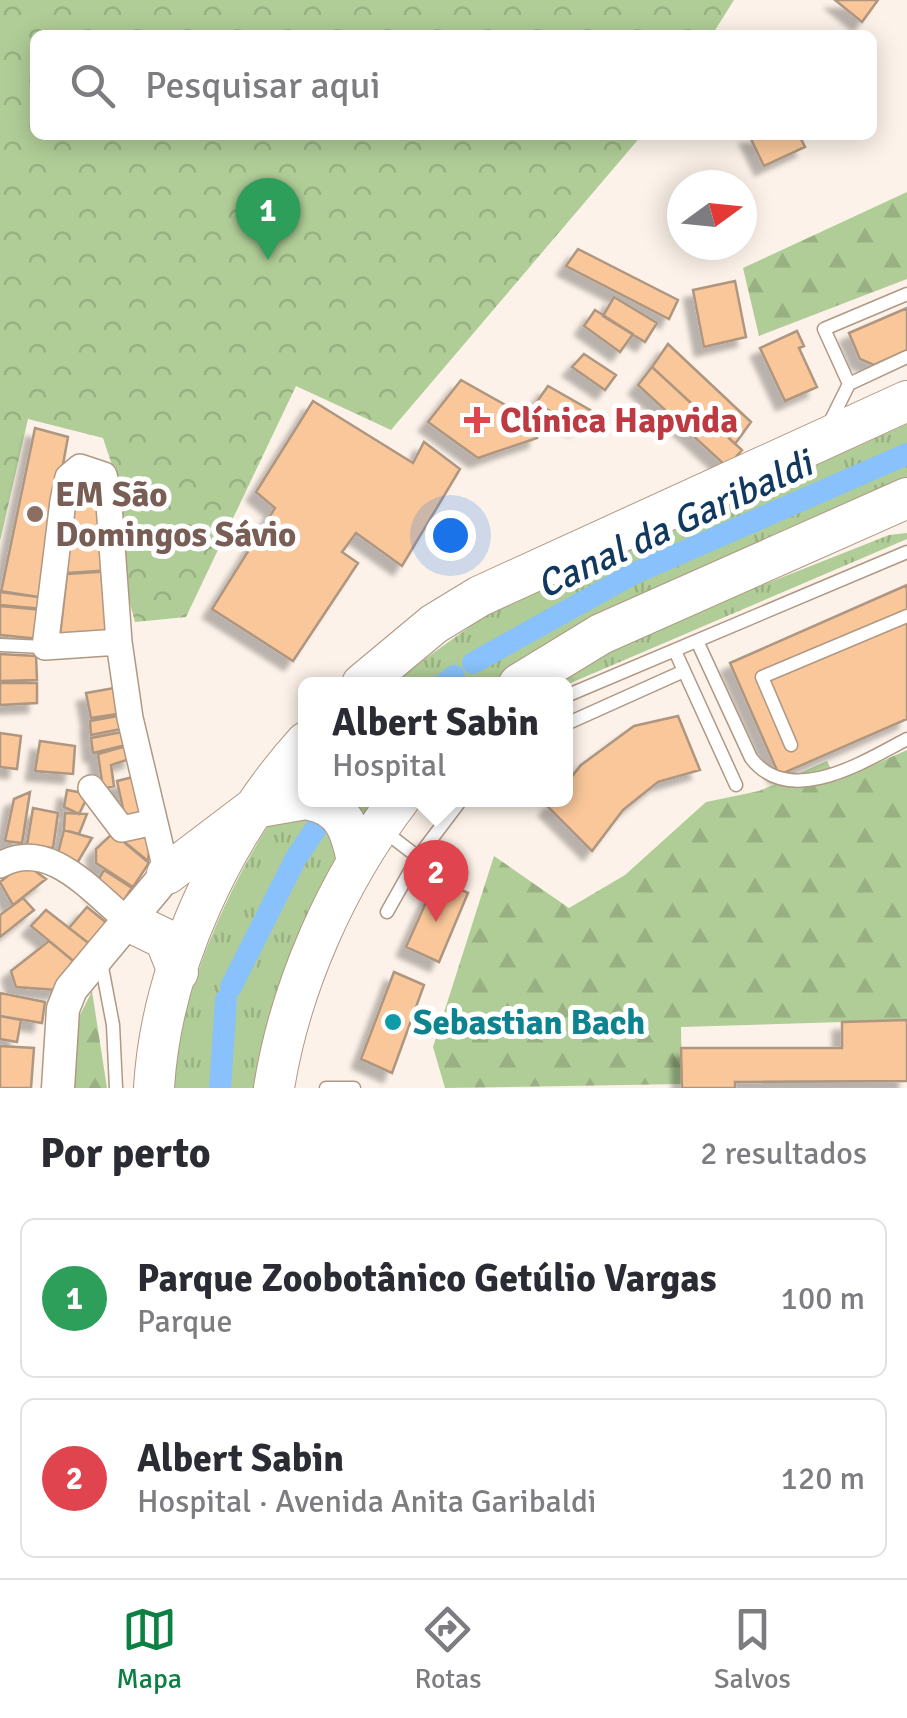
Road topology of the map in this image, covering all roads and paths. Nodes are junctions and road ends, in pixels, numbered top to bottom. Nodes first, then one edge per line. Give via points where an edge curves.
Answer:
1 (907, 294) edge
2 (907, 357) edge
3 (849, 384) junction
4 (907, 401) edge
5 (821, 440) junction
6 (907, 498) edge
7 (907, 522) edge
8 (840, 527) junction
9 (907, 552) edge
10 (907, 616) edge
11 (698, 641) junction
12 (119, 642) junction
13 (0, 645) edge
14 (45, 646) junction
15 (675, 650) junction
16 (684, 672) junction
17 (370, 677) edge
18 (531, 677) edge
19 (573, 693) edge
20 (573, 721) edge
21 (907, 739) edge
22 (791, 745) dead end
23 (298, 752) edge
24 (736, 786) dead end
25 (91, 788) dead end
26 (342, 807) edge
27 (456, 807) edge
28 (254, 808) junction
29 (154, 822) junction
30 (418, 856) junction
31 (0, 865) edge
32 (167, 874) junction
33 (387, 912) dead end
34 (128, 921) junction
35 (100, 954) junction
36 (178, 972) junction
37 (58, 1088) edge
38 (116, 1088) edge
39 (154, 1088) edge
40 (274, 1088) edge
41 (326, 1088) edge
42 (354, 1088) edge

1 - 3 lane via 824,329
2 - 3 lane
3 - 5 lane
4 - 5 main road
5 - 17 main road via 480,596
6 - 8 main road
7 - 8 main road
8 - 18 main road via 602,634
9 - 11 lane
10 - 22 lane via 762,677
11 - 15 lane
11 - 21 lane via 760,769 800,781 821,778
12 - 14 street
12 - 14 street via 108,492 104,475 80,466 68,478 63,501
12 - 29 street
13 - 14 lane
15 - 16 lane
15 - 19 lane
16 - 20 lane
16 - 24 lane
23 - 28 main road
25 - 29 street via 122,830
26 - 28 main road
26 - 30 lane
26 - 40 main road via 357,861 304,978
27 - 30 lane
28 - 32 main road
28 - 36 main road
29 - 32 street
30 - 33 lane
31 - 34 street via 34,854 52,860
32 - 34 street
34 - 35 street
34 - 36 main road via 165,939
35 - 37 street via 63,1009
35 - 38 lane
36 - 39 main road
41 - 42 lane

